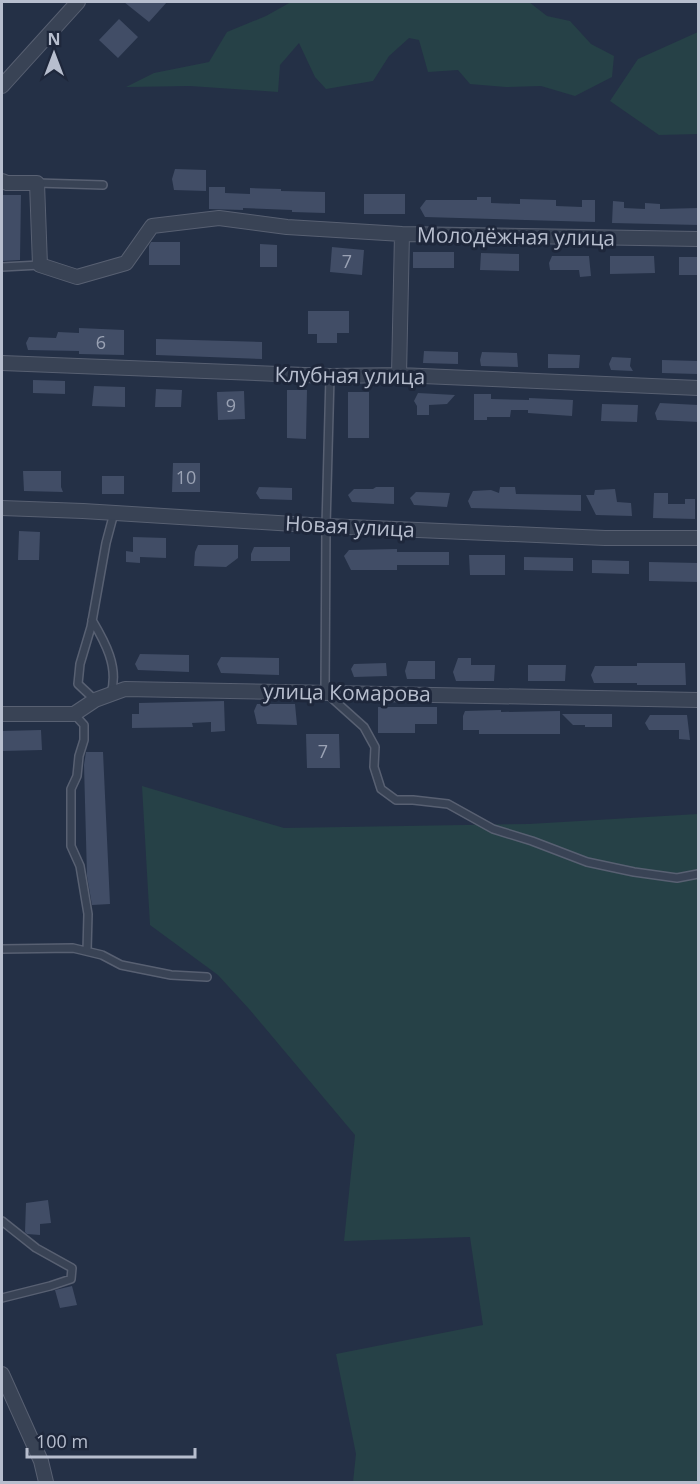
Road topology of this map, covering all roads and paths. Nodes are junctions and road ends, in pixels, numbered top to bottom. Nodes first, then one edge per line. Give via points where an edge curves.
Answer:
1 (78, 2) edge
2 (2, 86) edge
3 (2, 181) edge
4 (37, 183) junction
5 (103, 185) dead end
6 (402, 234) junction
7 (699, 239) edge
8 (40, 265) junction
9 (2, 267) edge
10 (2, 363) edge
11 (399, 375) junction
12 (330, 376) junction
13 (699, 388) edge
14 (2, 508) edge
15 (114, 513) junction
16 (326, 526) junction
17 (699, 538) edge
18 (92, 620) junction
19 (325, 692) junction
20 (111, 693) junction
21 (95, 700) junction
22 (699, 700) edge
23 (2, 714) edge
24 (74, 714) junction
25 (699, 874) edge
26 (2, 949) edge
27 (87, 951) junction
28 (207, 978) dead end
29 (2, 1221) edge
30 (2, 1298) edge
31 (2, 1374) edge
32 (46, 1482) edge

1 - 2 street
3 - 4 street
4 - 5 lane
4 - 8 street
6 - 7 street, Молодёжная улица
6 - 8 street, Молодёжная улица via 287,227 219,218 152,226 126,263 77,277
6 - 11 street
8 - 9 lane
10 - 12 street, Клубная улица
11 - 12 street, Клубная улица
11 - 13 street, Клубная улица
12 - 16 lane
14 - 15 street, Новая улица
15 - 16 street, Новая улица
15 - 18 lane
16 - 17 street, Новая улица via 605,538
16 - 19 lane
18 - 20 lane via 111,660 115,681
18 - 21 lane via 78,684
19 - 20 street, улица Комарова via 124,688
19 - 22 street, улица Комарова
19 - 25 lane via 364,727 375,747 374,767 381,789 396,800 448,804 492,829 587,862 677,878
20 - 21 street, улица Комарова
21 - 24 street, улица Комарова
23 - 24 street
24 - 27 lane via 84,725 84,740 71,789 71,846 80,866 88,915
26 - 27 lane
27 - 28 lane via 121,965
29 - 30 lane via 36,1248 72,1268 71,1279
31 - 32 street via 41,1461

